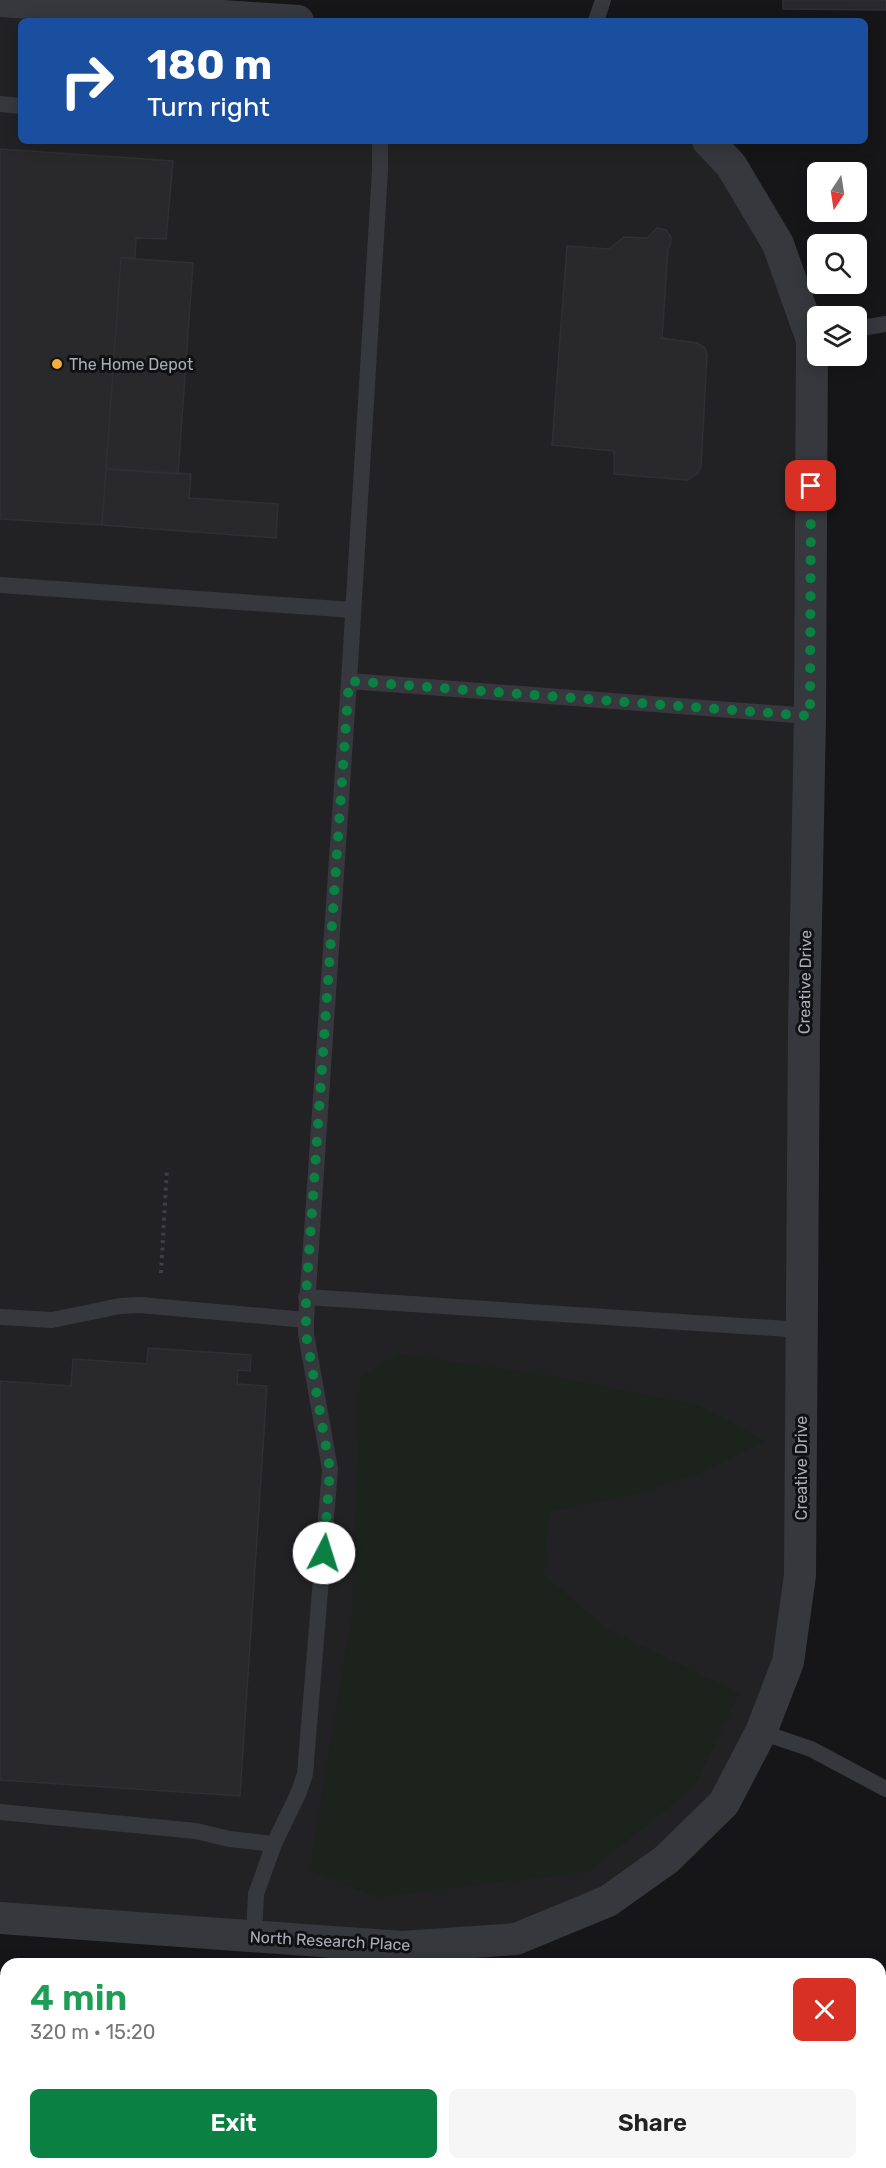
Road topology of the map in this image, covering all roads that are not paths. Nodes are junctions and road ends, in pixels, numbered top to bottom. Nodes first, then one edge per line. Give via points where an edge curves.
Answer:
1 (287, 0) edge
2 (603, 0) edge
3 (0, 1) edge
4 (256, 18) edge
5 (286, 18) edge
6 (597, 18) edge
7 (0, 104) edge
8 (18, 106) edge
9 (380, 144) edge
10 (711, 144) edge
11 (807, 319) edge
12 (886, 324) edge
13 (867, 327) edge
14 (815, 366) edge
15 (0, 585) edge
16 (353, 610) junction
17 (349, 681) junction
18 (810, 716) junction
19 (306, 1297) junction
20 (0, 1317) edge
21 (306, 1320) junction
22 (802, 1330) junction
23 (761, 1732) junction
24 (886, 1789) edge
25 (724, 1803) joint
26 (0, 1812) edge
27 (274, 1844) junction
28 (0, 1918) edge
29 (254, 1936) junction
30 (336, 1953) edge

1 - 5 street
2 - 6 lane
3 - 4 street
7 - 8 lane
9 - 16 lane
10 - 11 street, Creative Drive via 731,165 778,243
12 - 13 lane
14 - 18 street, Creative Drive
15 - 16 lane
16 - 17 lane
17 - 18 lane
17 - 19 lane
18 - 22 street, Creative Drive
19 - 21 lane
19 - 22 lane
20 - 21 lane via 52,1320 140,1305
21 - 27 lane via 330,1487 305,1774
22 - 23 street, Creative Drive via 800,1575 788,1662
23 - 24 lane via 811,1749
23 - 25 street, Creative Drive
25 - 30 street, North Research Place via 667,1859 608,1901 516,1939
26 - 27 lane via 196,1831
27 - 29 lane via 256,1894
28 - 29 street, North Research Place
29 - 30 street, North Research Place

